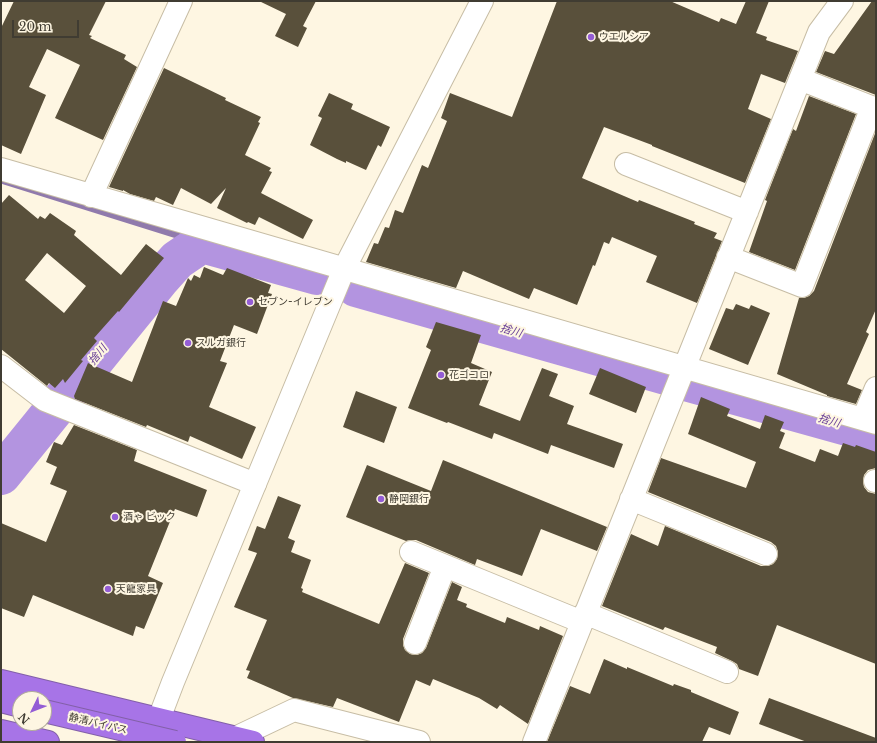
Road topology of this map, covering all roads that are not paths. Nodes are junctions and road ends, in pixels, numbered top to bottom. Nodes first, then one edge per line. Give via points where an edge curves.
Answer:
1 (182, 1) edge
2 (482, 1) edge
3 (842, 1) edge
4 (800, 79) junction
5 (874, 108) edge
6 (626, 164) dead end
7 (1, 169) edge
8 (92, 196) junction
9 (747, 212) junction
10 (728, 257) junction
11 (344, 269) junction
12 (1, 366) edge
13 (684, 366) junction
14 (876, 388) edge
15 (870, 421) edge
16 (255, 484) junction
17 (631, 499) junction
18 (411, 552) dead end
19 (766, 554) dead end
20 (445, 566) junction
21 (584, 618) junction
22 (414, 642) dead end
23 (727, 672) dead end
24 (2, 685) edge
25 (12, 697) edge
26 (52, 713) edge
27 (158, 719) junction
28 (1, 731) edge
29 (244, 740) edge
30 (48, 742) edge
31 (150, 742) edge
32 (176, 742) edge
33 (420, 742) edge
34 (534, 742) edge

1 - 8 street
2 - 11 street
3 - 4 street via 819,32
4 - 5 street
4 - 9 street
5 - 10 street via 802,286
6 - 9 street
7 - 8 street
8 - 11 street
9 - 10 street
10 - 13 street
11 - 13 street
11 - 16 street
12 - 16 street via 45,400
13 - 15 street
13 - 17 street
14 - 15 street
16 - 27 street
17 - 19 street
17 - 21 street
18 - 20 street
20 - 21 street
20 - 22 street
21 - 23 street
21 - 34 street
24 - 25 highway
24 - 27 highway
26 - 32 highway, 静清バイパス, bridge
27 - 29 highway
27 - 31 street
28 - 30 highway
29 - 33 street via 294,710

